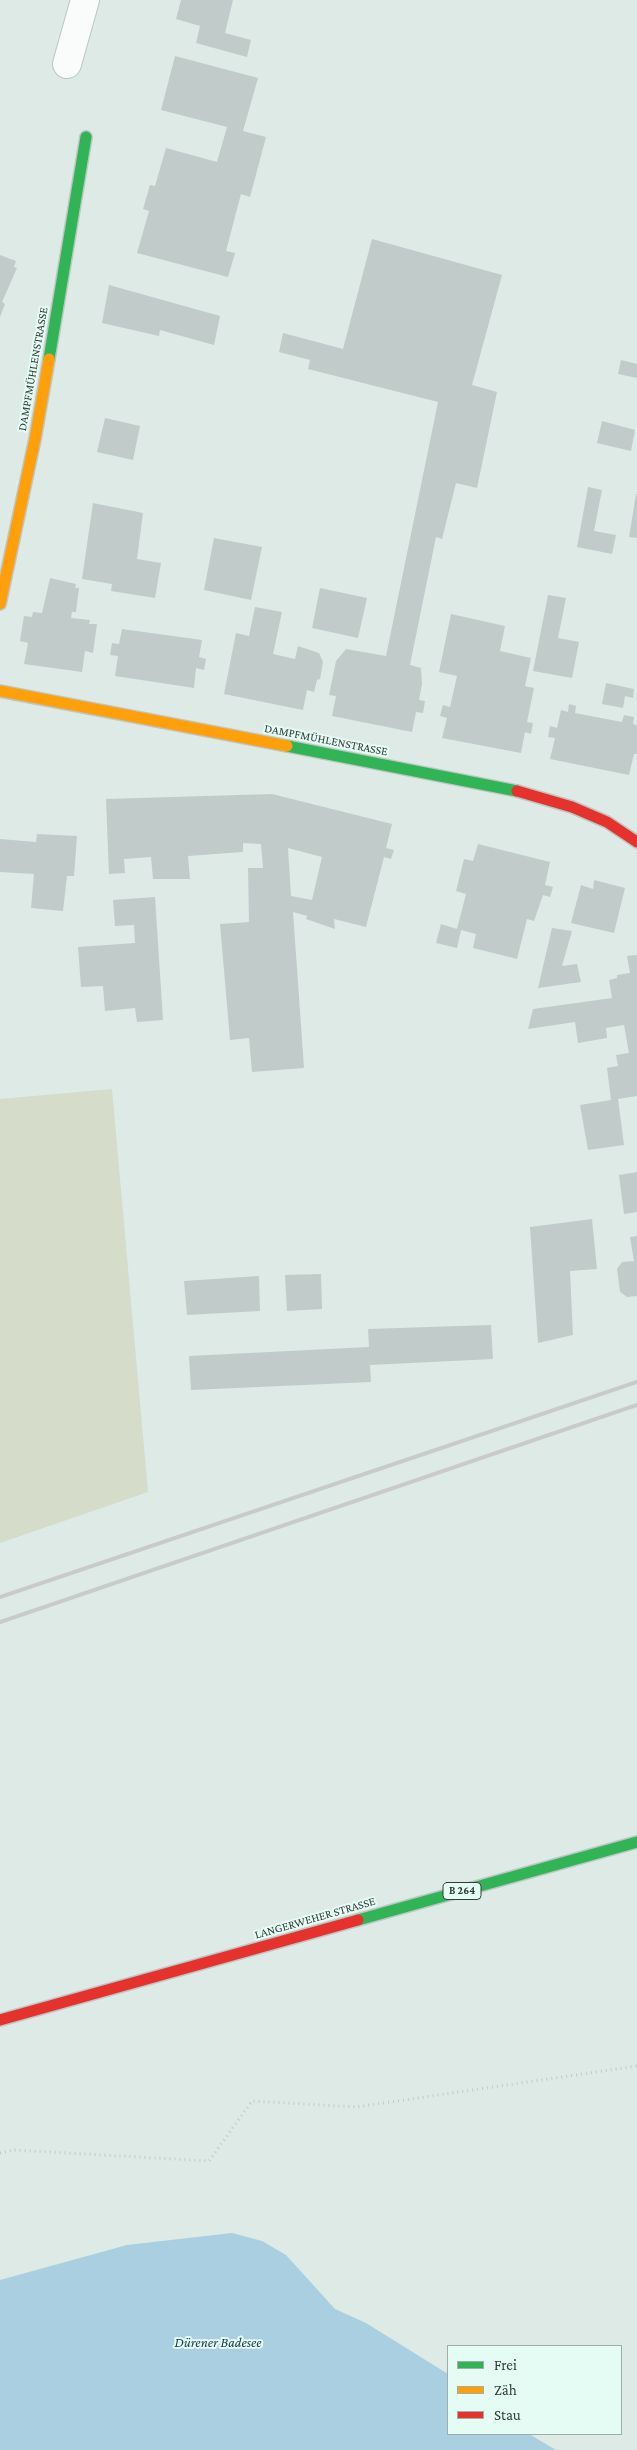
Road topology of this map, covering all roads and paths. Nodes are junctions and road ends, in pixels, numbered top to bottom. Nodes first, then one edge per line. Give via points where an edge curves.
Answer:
1 (84, 0) edge
2 (67, 64) dead end
3 (86, 137) dead end
4 (0, 604) edge
5 (0, 691) edge
6 (637, 842) edge
7 (637, 1842) edge
8 (0, 2020) edge
9 (637, 2066) edge
10 (0, 2153) edge

1 - 2 street
3 - 4 street, DAMPFMÜHLENSTRASSE via 35,439
5 - 6 street, DAMPFMÜHLENSTRASSE via 530,793 572,806 607,822
7 - 8 street, LANGERWEHER STRASSE / B 264
9 - 10 path via 356,2107 252,2102 209,2161 14,2150

